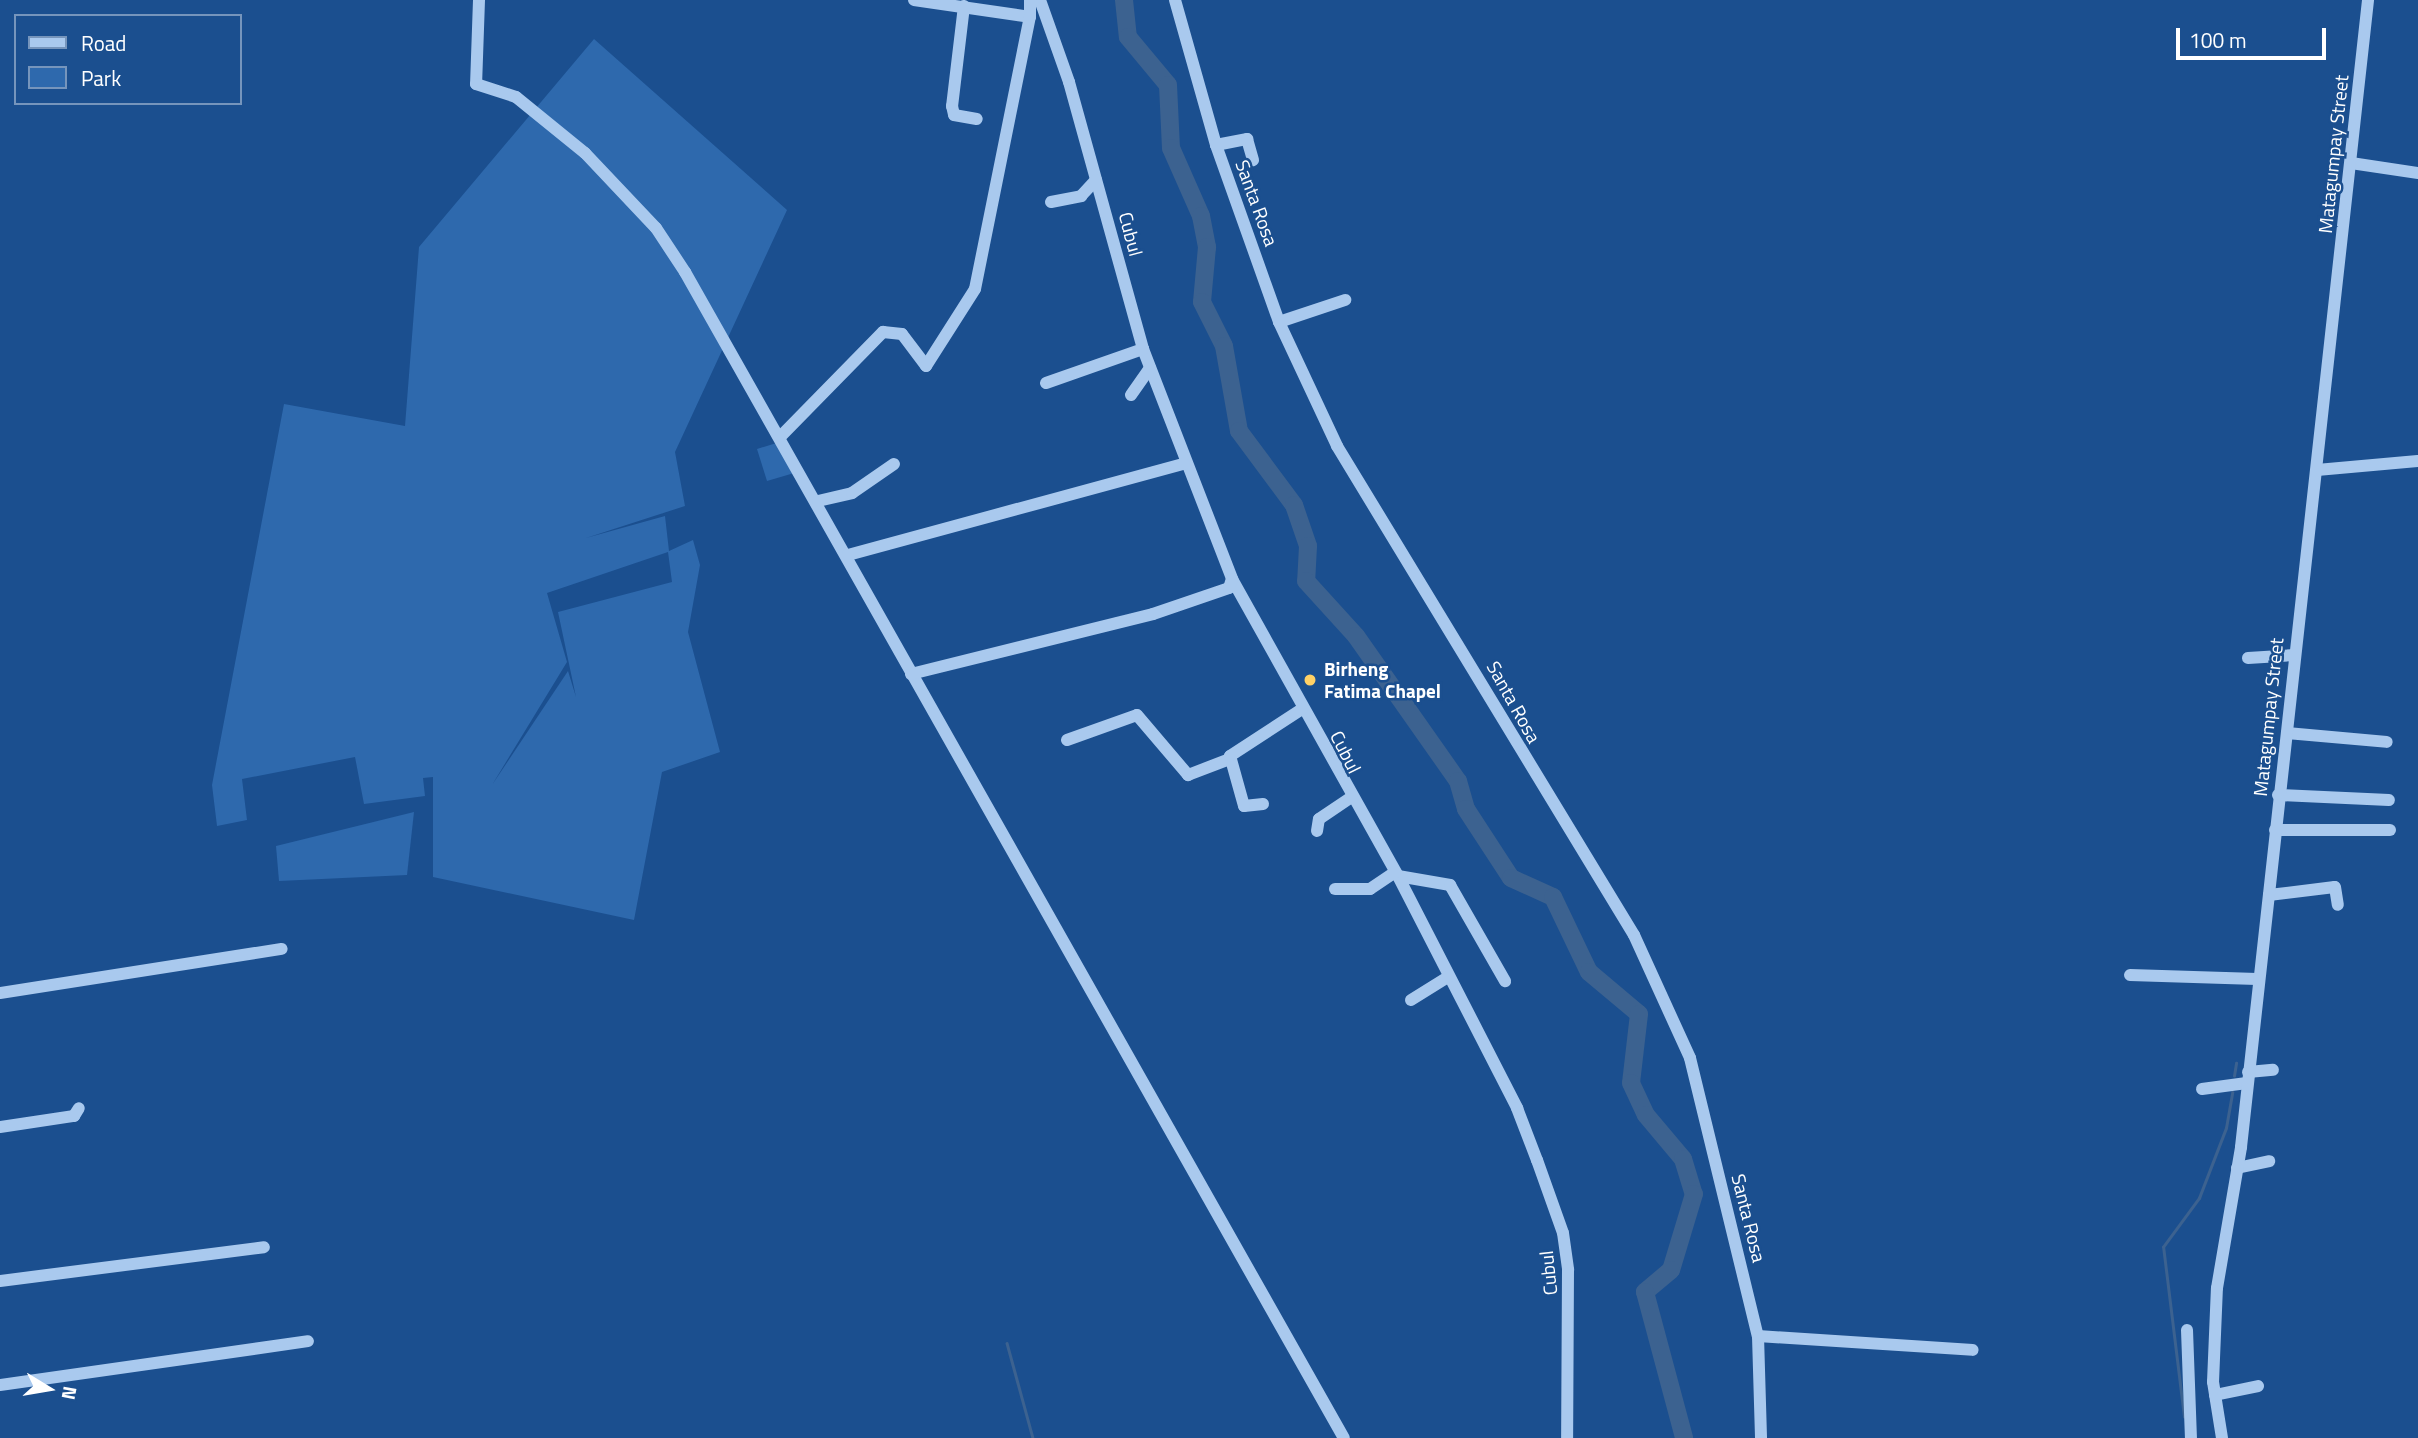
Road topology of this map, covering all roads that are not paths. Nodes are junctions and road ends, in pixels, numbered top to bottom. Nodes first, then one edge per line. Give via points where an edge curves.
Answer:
1 (479, 0) edge
2 (914, 0) edge
3 (1030, 0) edge
4 (1040, 0) edge
5 (1175, 0) edge
6 (2368, 0) edge
7 (964, 6) junction
8 (1030, 17) junction
9 (976, 119) dead end
10 (1216, 145) junction
11 (1253, 160) dead end
12 (2351, 163) junction
13 (2418, 173) edge
14 (1096, 180) junction
15 (1051, 202) dead end
16 (1345, 300) dead end
17 (1279, 322) junction
18 (1143, 349) junction
19 (1150, 368) junction
20 (1046, 383) dead end
21 (1131, 396) dead end
22 (781, 436) junction
23 (2418, 461) edge
24 (894, 464) dead end
25 (1184, 464) junction
26 (2317, 470) junction
27 (818, 500) junction
28 (848, 555) junction
29 (1232, 579) junction
30 (2295, 655) junction
31 (2248, 658) dead end
32 (911, 674) junction
33 (1302, 709) junction
34 (2287, 733) junction
35 (1067, 740) dead end
36 (2387, 742) dead end
37 (1230, 759) junction
38 (2278, 795) junction
39 (1349, 799) junction
40 (2389, 800) dead end
41 (1263, 804) dead end
42 (2275, 830) junction
43 (2390, 830) dead end
44 (1317, 831) dead end
45 (1396, 874) junction
46 (1335, 889) dead end
47 (2269, 895) junction
48 (2338, 905) dead end
49 (282, 949) dead end
50 (2130, 975) dead end
51 (1448, 976) junction
52 (2257, 979) junction
53 (1505, 981) dead end
54 (0, 993) edge
55 (1410, 1000) dead end
56 (2273, 1070) dead end
57 (2247, 1077) junction
58 (2202, 1088) dead end
59 (79, 1108) dead end
60 (0, 1127) edge
61 (2269, 1161) dead end
62 (2237, 1168) junction
63 (264, 1247) dead end
64 (0, 1281) edge
65 (2187, 1330) dead end
66 (1758, 1336) junction
67 (308, 1341) dead end
68 (1973, 1350) dead end
69 (0, 1385) edge
70 (2258, 1386) dead end
71 (2215, 1395) junction
72 (1344, 1438) edge
73 (1567, 1438) edge
74 (1761, 1438) edge
75 (2190, 1438) edge
76 (2222, 1438) edge

1 - 22 street via 476,84 516,97 550,122 656,228
2 - 7 street
3 - 8 street
4 - 14 street, Cubul
5 - 10 street, Santa Rosa
6 - 12 street, Matagumpay Street
7 - 8 street
7 - 9 street via 952,106 954,115
8 - 22 street via 975,289 926,366 902,334 883,332
10 - 11 street via 1247,139
10 - 17 street, Santa Rosa
12 - 13 street
12 - 26 street, Matagumpay Street
14 - 15 street via 1081,196
14 - 18 street, Cubul
16 - 17 street
17 - 66 street, Santa Rosa via 1370,504 1431,595 1634,935 1690,1058
18 - 19 street, Cubul
18 - 20 street
19 - 21 street
19 - 25 street, Cubul
22 - 27 street
23 - 26 street
24 - 27 street via 852,493
25 - 28 street
25 - 29 street, Cubul
26 - 30 street, Matagumpay Street
27 - 28 street
28 - 32 street
29 - 32 street via 1229,588 1153,614
29 - 33 street, Cubul
30 - 31 street
30 - 34 street, Matagumpay Street
32 - 72 street
33 - 37 street
33 - 39 street, Cubul
34 - 36 street
34 - 38 street, Matagumpay Street
35 - 37 street via 1137,715 1188,775
37 - 41 street via 1244,806
38 - 40 street
38 - 42 street, Matagumpay Street
39 - 44 street via 1319,819
39 - 45 street, Cubul
42 - 43 street
42 - 47 street, Matagumpay Street
45 - 46 street via 1370,889
45 - 51 street, Cubul
45 - 53 street via 1450,886
47 - 48 street via 2335,887
47 - 52 street, Matagumpay Street
49 - 54 street
50 - 52 street
51 - 55 street
51 - 73 street, Cubul via 1517,1108 1563,1233 1571,1314
52 - 57 street, Matagumpay Street
56 - 57 street
57 - 58 street
57 - 62 street, Matagumpay Street
59 - 60 street via 74,1116
61 - 62 street
62 - 71 street, Matagumpay Street via 2217,1288
63 - 64 street
65 - 75 street
66 - 68 street
66 - 74 street, Santa Rosa
67 - 69 street
70 - 71 street
71 - 76 street, Matagumpay Street

